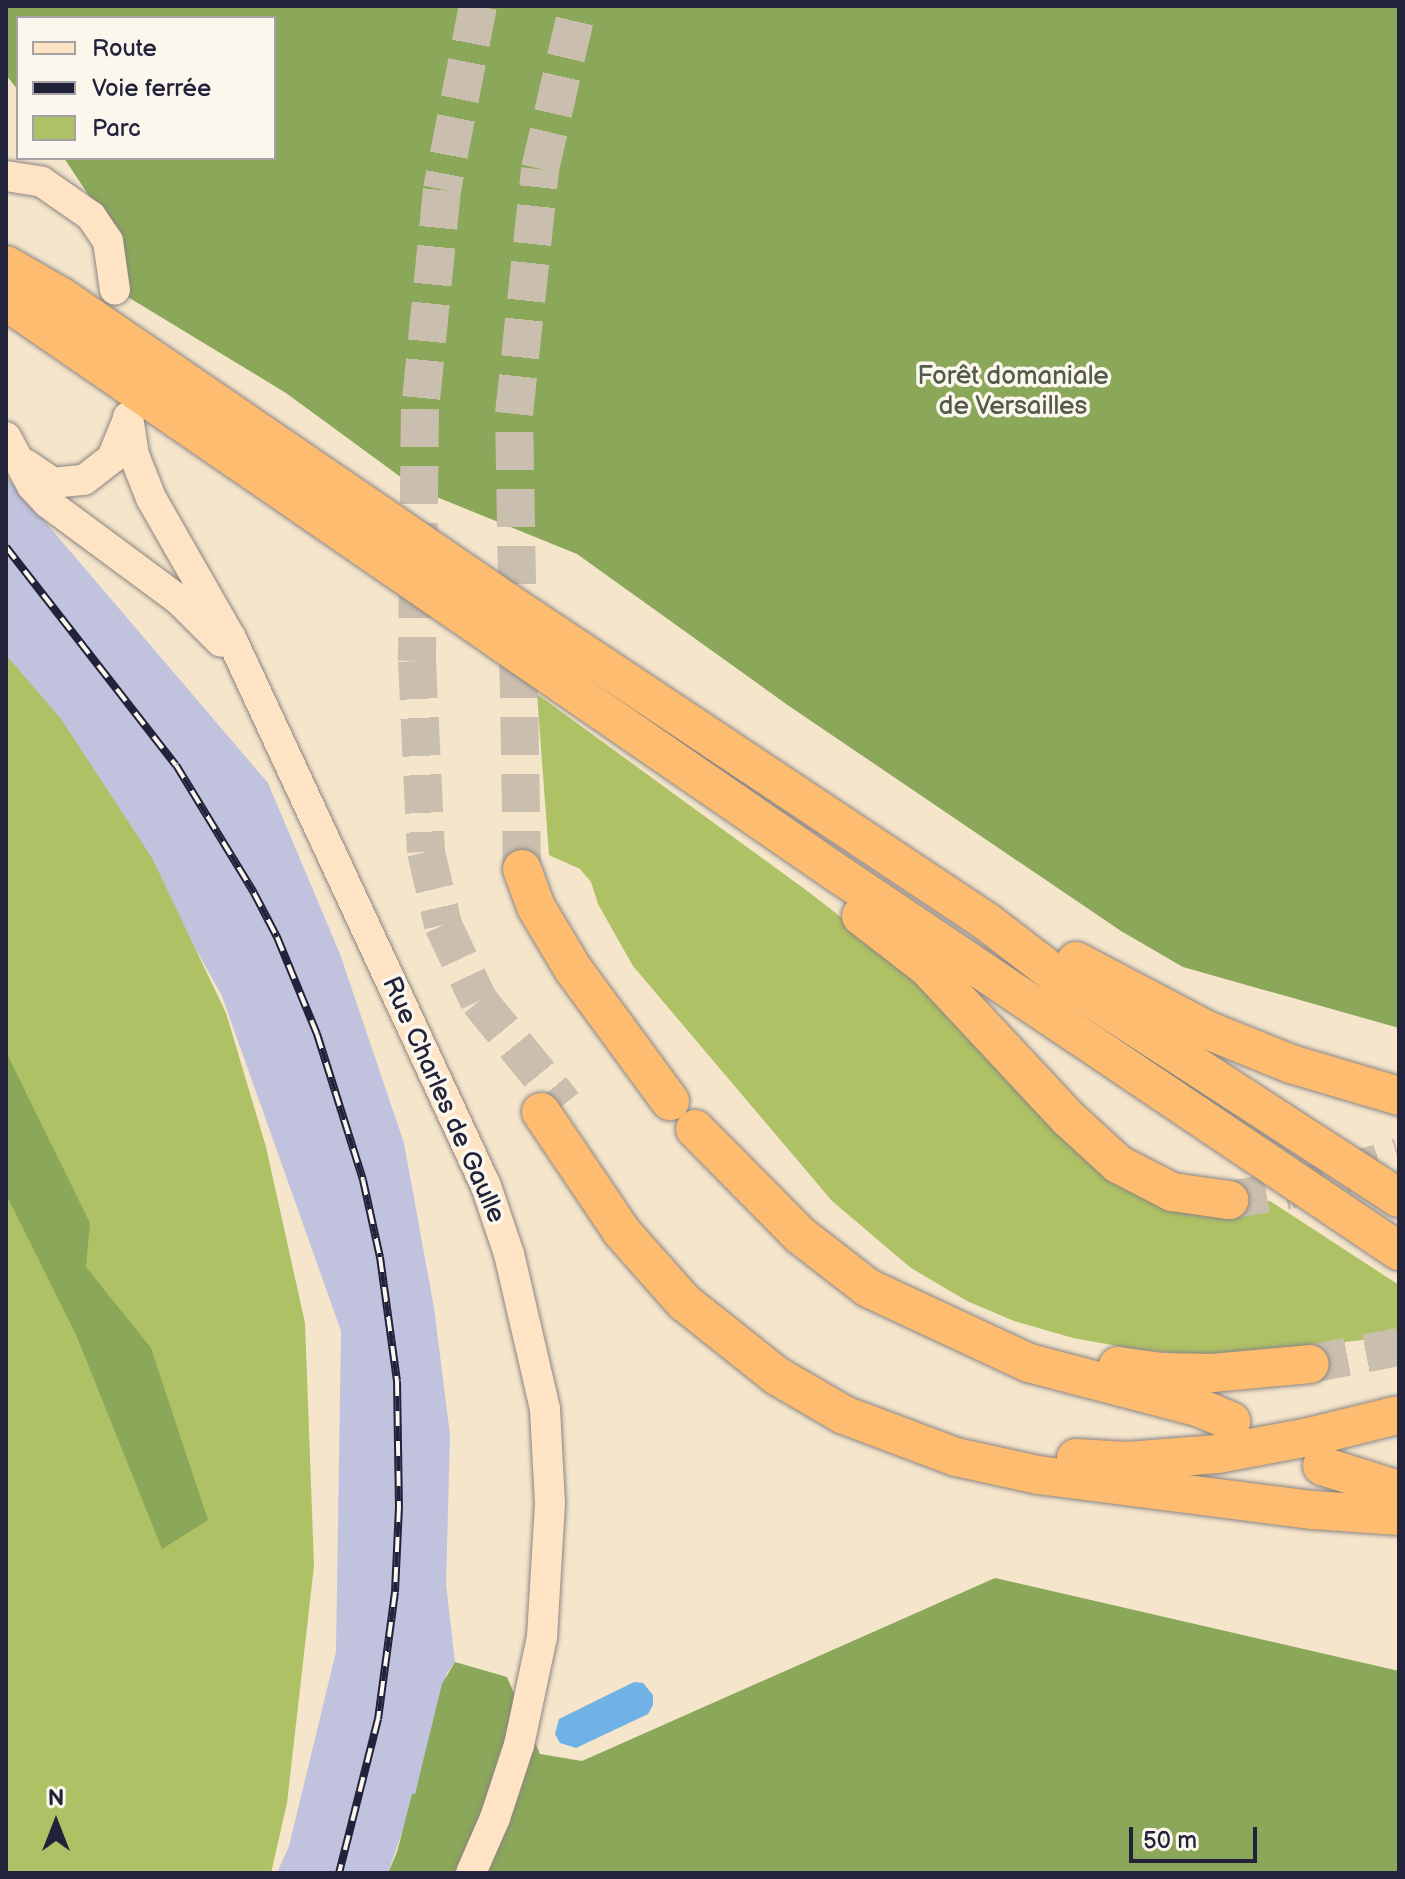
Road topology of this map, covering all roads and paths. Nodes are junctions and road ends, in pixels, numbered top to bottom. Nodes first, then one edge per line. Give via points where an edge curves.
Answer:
1 (6, 176) edge
2 (6, 238) edge
3 (6, 265) edge
4 (115, 290) dead end
5 (6, 301) edge
6 (6, 328) edge
7 (170, 413) junction
8 (10, 446) edge
9 (507, 602) junction
10 (248, 675) junction
11 (522, 869) tunnel mouth
12 (840, 875) junction
13 (987, 922) junction
14 (1291, 1064) junction
15 (1399, 1096) edge
16 (670, 1101) dead end
17 (1399, 1103) edge
18 (695, 1129) dead end
19 (1399, 1198) edge
20 (1229, 1200) tunnel mouth
21 (1399, 1251) edge
22 (931, 1318) junction
23 (1310, 1364) tunnel mouth
24 (1394, 1416) dead end
25 (1231, 1421) dead end
26 (1322, 1466) dead end
27 (1136, 1489) junction
28 (1399, 1490) edge
29 (1399, 1516) edge
30 (1399, 1535) edge
31 (471, 1873) edge

1 - 4 main road via 42,182 91,216 108,241
2 - 9 highway via 493,574
3 - 9 highway via 60,296
5 - 7 highway
6 - 7 highway via 133,406
7 - 12 highway
8 - 10 main road, Rue Charles de Gaulle via 48,503 179,599
8 - 10 main road, Rue Charles de Gaulle via 53,483 84,480 112,458 128,417 134,455 151,498
9 - 13 highway
10 - 31 main road, Rue Charles de Gaulle via 486,1186 509,1254 545,1409 550,1503 542,1637 519,1745
11 - 16 highway via 536,907 573,969
12 - 20 highway via 836,899 928,968 1104,1153 1134,1175 1172,1192
12 - 21 highway
13 - 14 highway via 1018,927 1162,1009
13 - 19 highway via 1060,978
14 - 15 highway
14 - 17 highway
18 - 22 highway via 801,1236 868,1288
22 - 23 highway via 1027,1348 1160,1372
22 - 25 highway via 1029,1363
24 - 27 highway via 1263,1447 1127,1461 1008,1449 920,1424 825,1383 759,1339 697,1288 637,1220 552,1108 604,1208 648,1264 717,1331 777,1376 844,1415 930,1449 1023,1472
26 - 28 highway
27 - 29 highway
27 - 30 highway

